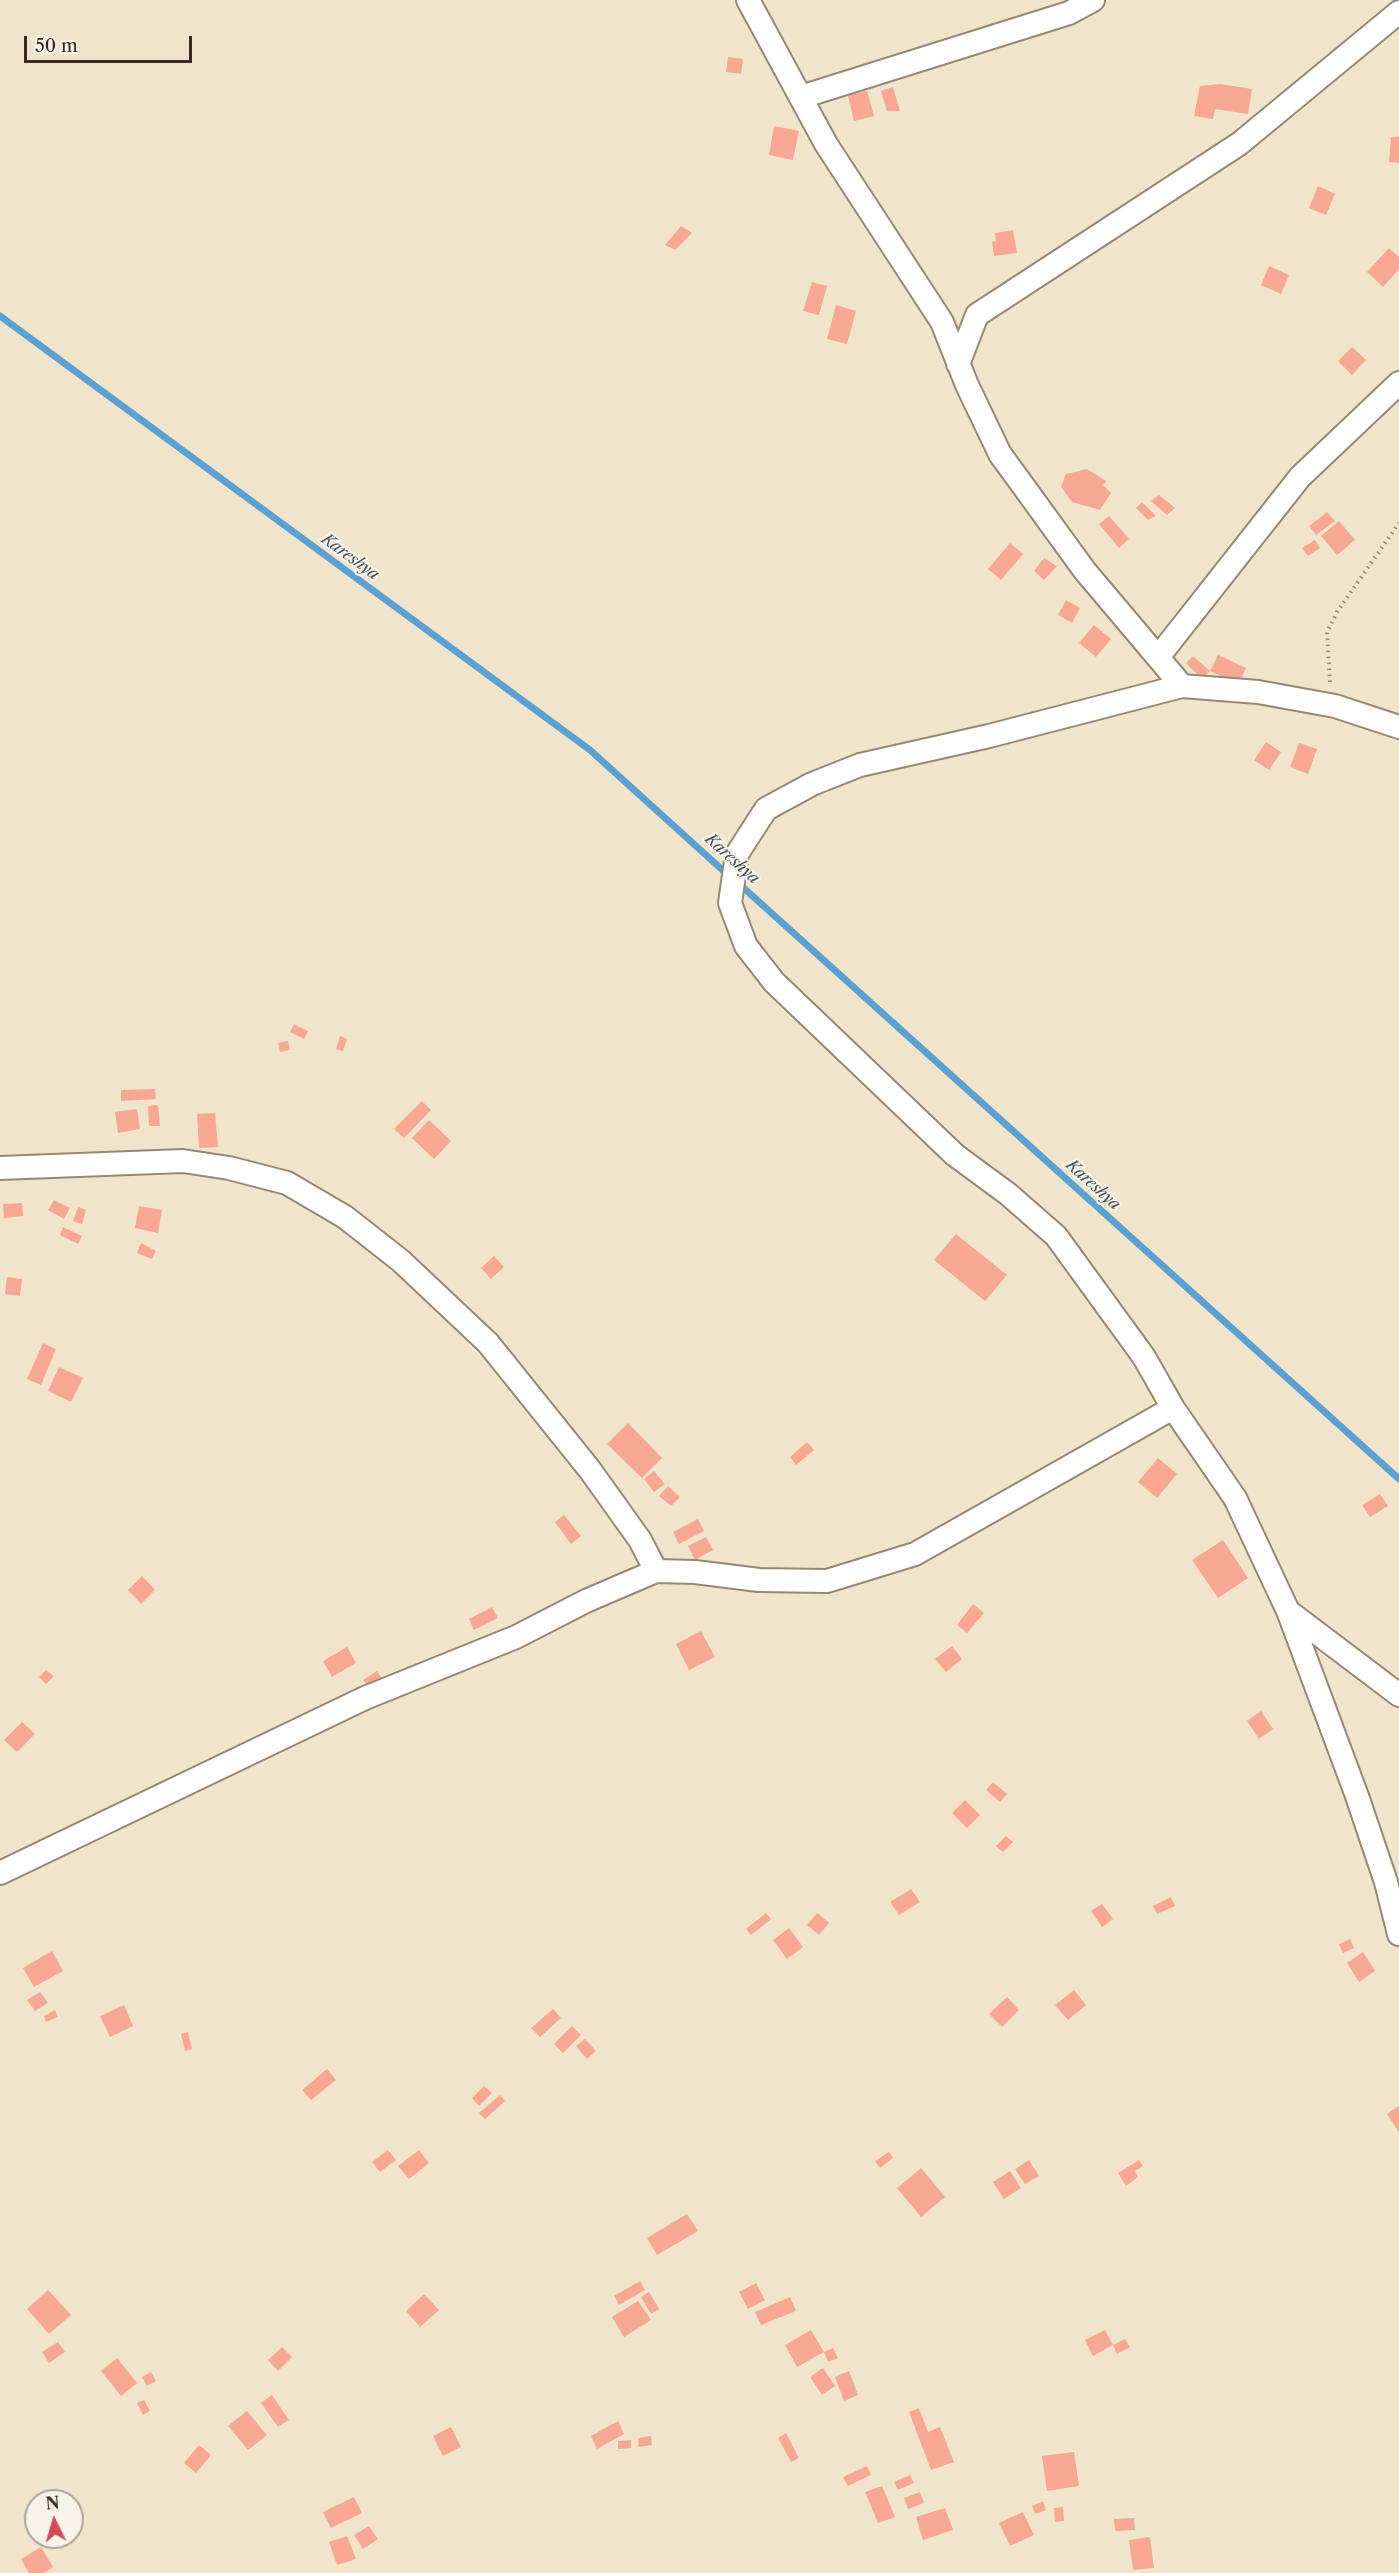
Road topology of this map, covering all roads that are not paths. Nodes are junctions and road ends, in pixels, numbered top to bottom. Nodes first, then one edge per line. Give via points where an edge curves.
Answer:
1 (748, 0) edge
2 (1093, 0) edge
3 (1399, 12) edge
4 (801, 97) junction
5 (958, 364) junction
6 (1399, 382) edge
7 (1159, 656) junction
8 (1182, 686) junction
9 (1399, 727) edge
10 (0, 1168) edge
11 (1173, 1408) junction
12 (656, 1571) junction
13 (1288, 1611) junction
14 (1399, 1695) edge
15 (0, 1873) edge
16 (1399, 1934) edge

1 - 4 street
2 - 4 street via 1069,13
3 - 5 street via 1239,144 976,315
4 - 5 street via 826,144 942,322
5 - 7 street via 1000,454 1085,571
6 - 7 street via 1300,477
7 - 8 street
8 - 9 street via 1258,692 1335,706
8 - 11 street via 860,765 812,784 766,809 737,854 730,903 746,946 774,982 955,1155 1056,1236 1144,1357
10 - 12 street via 183,1161 287,1183 345,1217 401,1261 488,1343 596,1479 640,1540
11 - 12 street via 948,1537 882,1566 826,1581
11 - 13 street via 1235,1498
12 - 15 street via 586,1601 516,1638 365,1698
13 - 14 street
13 - 16 street via 1357,1796

